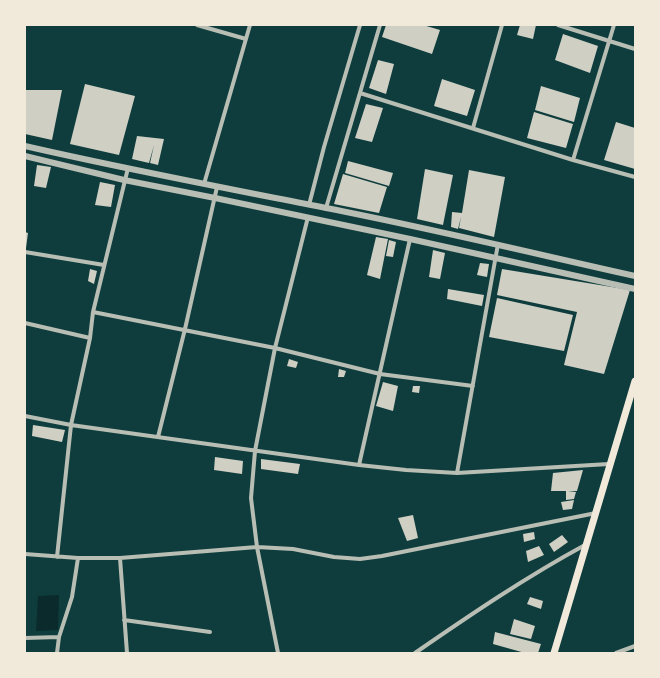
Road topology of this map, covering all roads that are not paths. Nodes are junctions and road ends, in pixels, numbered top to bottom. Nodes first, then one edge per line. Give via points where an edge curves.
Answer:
1 (197, 25) edge
2 (250, 25) edge
3 (360, 25) edge
4 (380, 25) edge
5 (502, 25) edge
6 (558, 25) edge
7 (614, 25) edge
8 (246, 39) junction
9 (609, 42) junction
10 (635, 49) edge
11 (360, 93) junction
12 (474, 128) junction
13 (25, 146) edge
14 (25, 156) edge
15 (573, 160) junction
16 (128, 168) junction
17 (635, 177) edge
18 (124, 180) junction
19 (204, 184) junction
20 (217, 187) junction
21 (215, 198) junction
22 (309, 205) junction
23 (326, 208) junction
24 (308, 217) junction
25 (440, 232) junction
26 (410, 239) junction
27 (498, 244) junction
28 (436, 245) junction
29 (25, 252) edge
30 (496, 259) junction
31 (104, 265) junction
32 (635, 276) edge
33 (635, 289) edge
34 (94, 312) junction
35 (25, 323) edge
36 (186, 329) junction
37 (90, 338) junction
38 (275, 348) junction
39 (380, 374) junction
40 (635, 381) edge
41 (473, 386) junction
42 (25, 416) edge
43 (71, 425) junction
44 (158, 437) junction
45 (255, 451) junction
46 (609, 464) junction
47 (359, 465) junction
48 (457, 473) junction
49 (596, 512) junction
50 (586, 545) junction
51 (257, 547) junction
52 (25, 554) edge
53 (57, 557) junction
54 (78, 558) junction
55 (120, 558) junction
56 (124, 620) junction
57 (210, 632) dead end
58 (59, 636) junction
59 (25, 638) edge
60 (635, 646) edge
61 (57, 653) edge
62 (127, 653) edge
63 (278, 653) edge
64 (415, 653) edge
65 (554, 653) edge
66 (616, 653) edge

1 - 8 street
2 - 8 street
3 - 22 street
4 - 11 street
5 - 12 street
6 - 9 street
7 - 9 street
8 - 19 street
9 - 10 street
9 - 15 street
11 - 12 street
11 - 23 street
12 - 15 street
13 - 16 street
14 - 18 street
15 - 17 street
16 - 18 street
16 - 19 street
18 - 21 street
18 - 31 street
19 - 20 street
20 - 21 street
20 - 22 street
21 - 24 street
21 - 36 street
22 - 23 street
23 - 25 street
24 - 26 street
24 - 38 street
25 - 27 street
25 - 28 street
26 - 28 street
26 - 39 street
27 - 30 street
27 - 32 street
28 - 30 street
29 - 31 street
30 - 33 street
30 - 41 street
31 - 34 street
34 - 36 street
34 - 37 street
35 - 37 street
36 - 38 street
36 - 44 street
37 - 43 street
38 - 39 street
38 - 45 street
39 - 41 street
39 - 47 street
40 - 46 main road
41 - 48 street
42 - 43 street
43 - 44 street
43 - 53 street
44 - 45 street
45 - 47 street
45 - 51 street via 251,498
46 - 48 street
46 - 49 main road
47 - 48 street
49 - 50 main road
49 - 51 street via 360,560 293,549
50 - 64 street via 547,566
50 - 65 main road
51 - 55 street
51 - 63 street
52 - 53 street
53 - 54 street
54 - 55 street
54 - 58 street via 72,597
55 - 56 street
56 - 57 street
56 - 62 street
58 - 59 street
58 - 61 street
60 - 66 street

